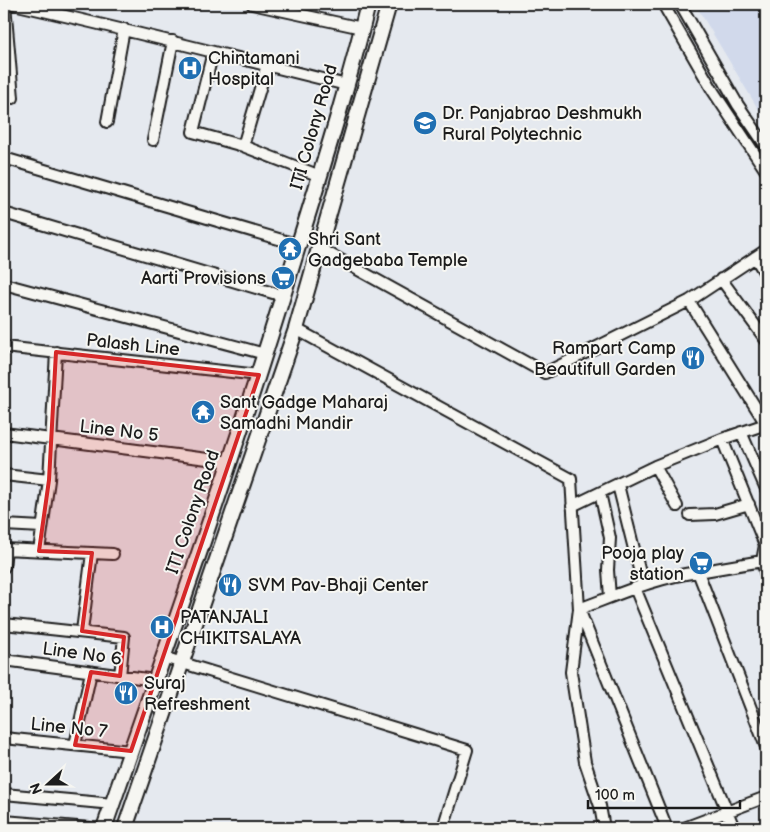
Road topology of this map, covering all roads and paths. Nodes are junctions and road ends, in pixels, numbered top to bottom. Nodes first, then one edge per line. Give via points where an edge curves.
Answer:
1 (5, 4) edge
2 (13, 4) edge
3 (252, 4) edge
4 (368, 4) edge
5 (379, 4) edge
6 (388, 4) edge
7 (663, 4) edge
8 (680, 4) edge
9 (362, 28) junction
10 (124, 29) junction
11 (173, 41) junction
12 (213, 52) junction
13 (267, 65) junction
14 (347, 84) junction
15 (13, 98) dead end
16 (107, 122) dead end
17 (153, 140) dead end
18 (243, 146) junction
19 (766, 146) edge
20 (4, 158) edge
21 (766, 171) edge
22 (320, 176) junction
23 (4, 213) edge
24 (299, 245) junction
25 (318, 248) junction
26 (766, 250) edge
27 (755, 257) junction
28 (766, 275) edge
29 (721, 279) junction
30 (4, 284) edge
31 (283, 296) junction
32 (689, 301) junction
33 (296, 329) junction
34 (766, 340) edge
35 (4, 347) edge
36 (56, 352) junction
37 (262, 364) junction
38 (766, 424) edge
39 (742, 432) junction
40 (4, 433) edge
41 (51, 439) junction
42 (722, 439) junction
43 (231, 462) junction
44 (655, 466) junction
45 (4, 475) edge
46 (49, 480) junction
47 (618, 485) junction
48 (766, 489) edge
49 (600, 493) junction
50 (749, 504) junction
51 (572, 506) junction
52 (677, 506) dead end
53 (690, 515) dead end
54 (4, 525) edge
55 (42, 528) junction
56 (5, 549) edge
57 (39, 551) junction
58 (92, 553) junction
59 (113, 554) dead end
60 (4, 567) edge
61 (765, 568) edge
62 (698, 572) junction
63 (639, 587) junction
64 (610, 597) junction
65 (579, 609) junction
66 (4, 624) edge
67 (82, 632) junction
68 (163, 658) junction
69 (4, 660) edge
70 (180, 663) junction
71 (91, 672) junction
72 (120, 676) junction
73 (155, 680) junction
74 (4, 738) edge
75 (75, 745) junction
76 (766, 747) edge
77 (131, 750) junction
78 (4, 794) edge
79 (766, 797) edge
80 (113, 804) junction
81 (728, 812) junction
82 (4, 821) edge
83 (90, 828) edge
84 (104, 828) edge
85 (125, 828) edge
86 (443, 828) edge
87 (604, 828) edge
88 (667, 828) edge
89 (684, 828) edge
90 (734, 828) edge

1 - 15 street
2 - 10 street
3 - 9 street
4 - 9 main road, ITI Colony Road
5 - 37 main road via 278,342 272,358
6 - 25 main road
7 - 21 street via 712,91
8 - 19 street
9 - 14 main road, ITI Colony Road
10 - 11 street
10 - 16 street
11 - 12 street
11 - 17 street
12 - 13 street
12 - 18 street via 193,132
13 - 14 street
13 - 18 street
14 - 22 main road, ITI Colony Road
18 - 22 street
20 - 24 street
22 - 24 main road, ITI Colony Road
23 - 31 street
24 - 31 main road, ITI Colony Road
25 - 32 street via 545,373
25 - 33 main road
26 - 27 street
27 - 28 street
27 - 29 street
29 - 32 street
29 - 34 street
30 - 37 street
31 - 37 main road, ITI Colony Road
32 - 38 street
33 - 51 street via 570,479
33 - 70 main road
35 - 36 street, Palash Line
36 - 37 street, Palash Line
36 - 41 street
37 - 43 main road, ITI Colony Road
38 - 39 street
39 - 42 street
39 - 48 street
40 - 41 street, Line No 5
41 - 43 street, Line No 5
41 - 46 street
42 - 44 street
42 - 50 street
43 - 68 main road, ITI Colony Road
44 - 47 street
44 - 52 street
45 - 46 street
46 - 55 street
47 - 49 street
47 - 63 street
49 - 51 street
49 - 64 street via 610,538
50 - 53 street via 715,514
50 - 61 street via 765,545
51 - 65 street
54 - 55 street
55 - 57 street
56 - 57 street
56 - 60 street
57 - 58 street
58 - 59 street
58 - 67 street
61 - 62 street
62 - 63 street
62 - 76 street
63 - 64 street
63 - 81 street
64 - 65 street
65 - 87 street via 571,672 585,762
65 - 88 street
66 - 67 street
67 - 72 street via 124,637
68 - 70 street
68 - 73 main road, ITI Colony Road
69 - 71 street, Line No 6
70 - 85 main road
70 - 86 street via 467,750
71 - 72 street, Line No 6
71 - 75 street
72 - 73 street, Line No 6
73 - 77 main road, ITI Colony Road
74 - 75 street, Line No 7
75 - 77 street, Line No 7
77 - 80 main road, ITI Colony Road
78 - 80 street
79 - 81 street
80 - 84 main road, ITI Colony Road
81 - 89 street
81 - 90 street
82 - 83 street

